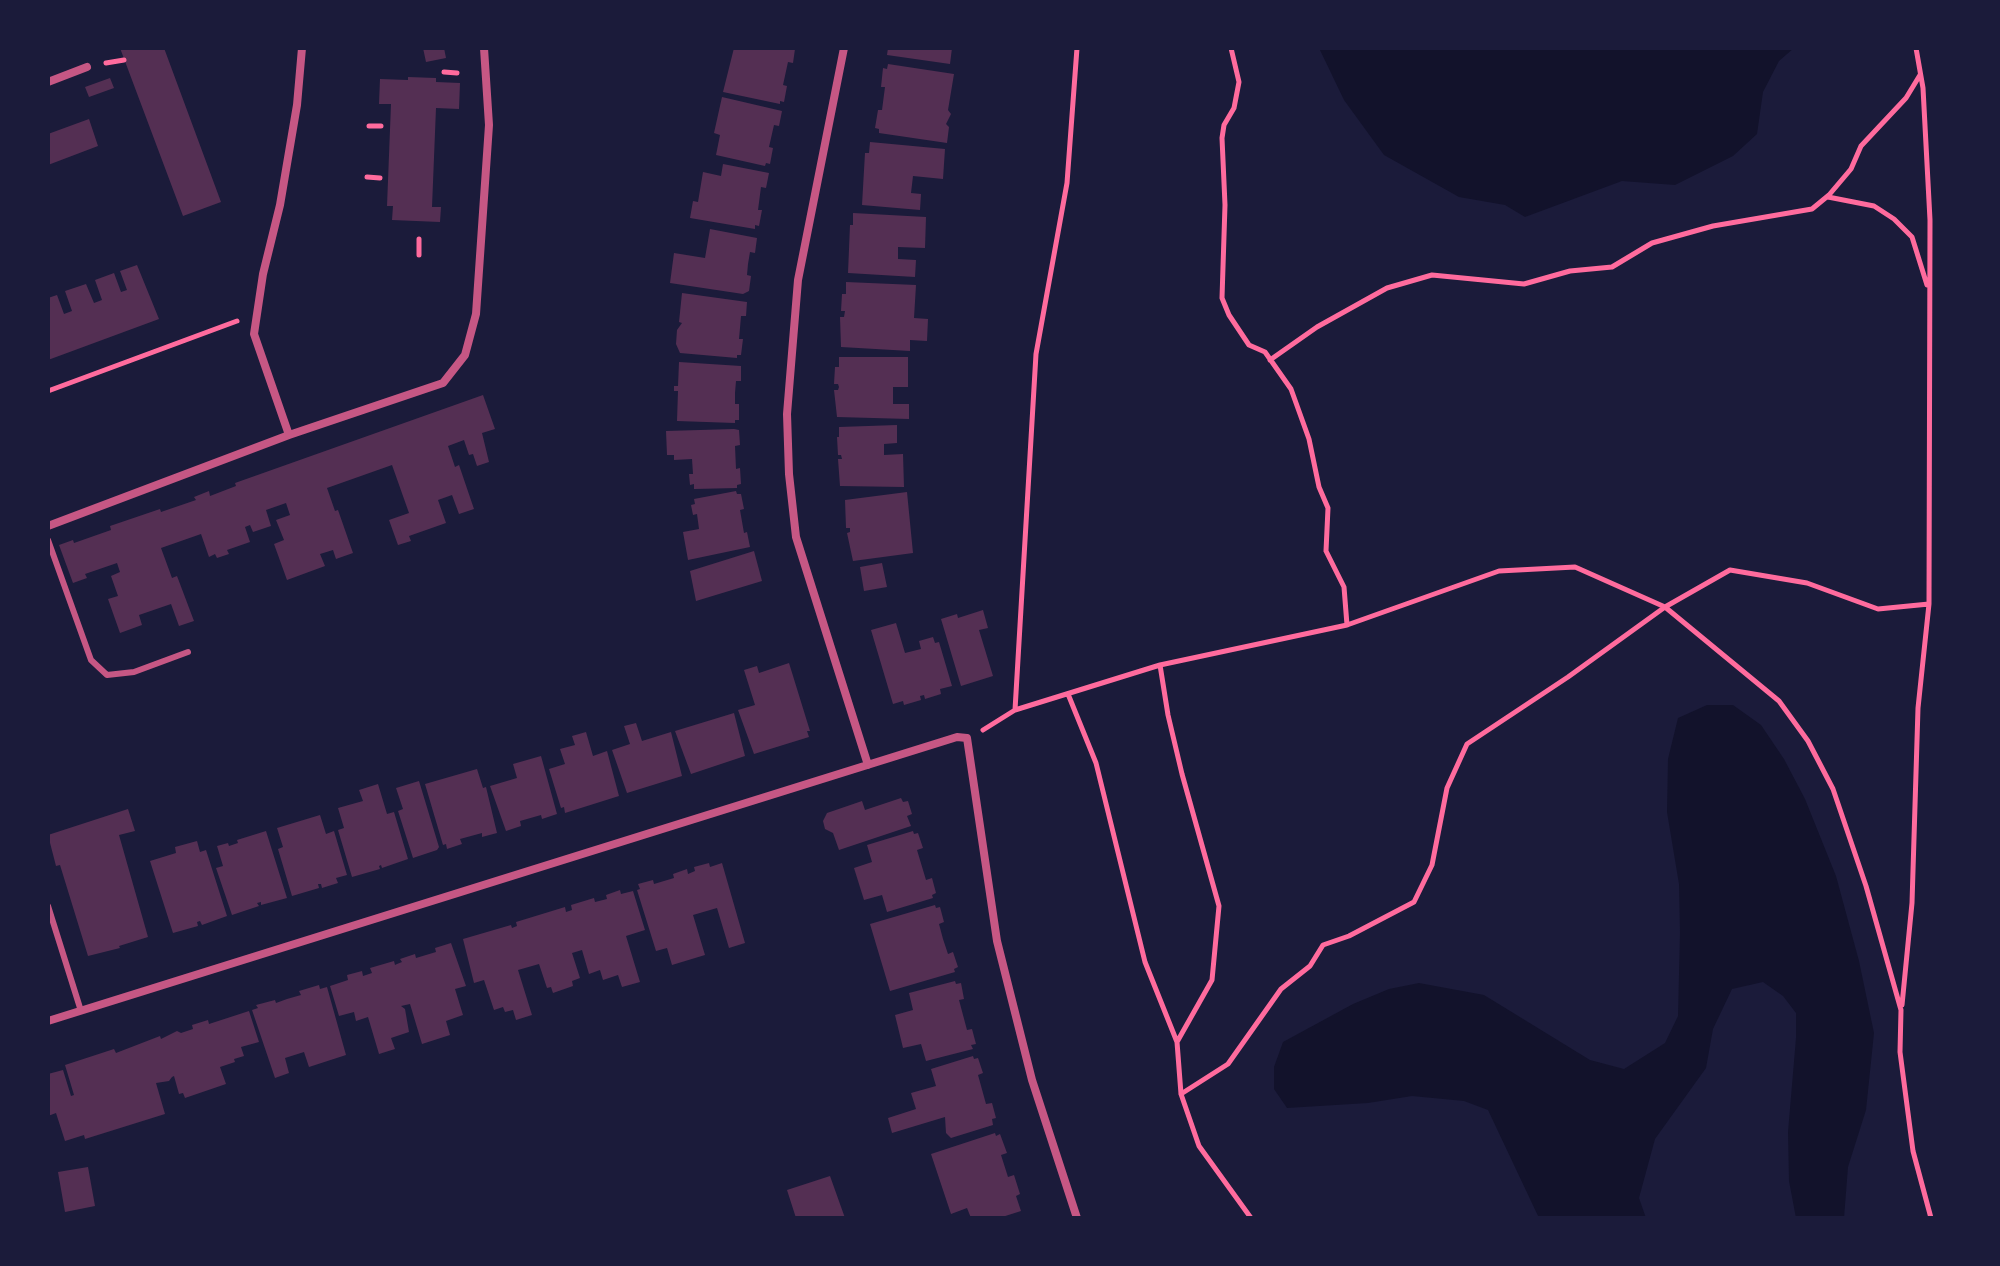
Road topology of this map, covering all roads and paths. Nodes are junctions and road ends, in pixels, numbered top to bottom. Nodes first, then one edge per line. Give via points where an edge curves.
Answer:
1 (302, 48) edge
2 (484, 48) edge
3 (844, 48) edge
4 (1077, 48) edge
5 (1231, 48) edge
6 (1916, 48) edge
7 (87, 67) dead end
8 (444, 72) dead end
9 (457, 73) dead end
10 (1921, 74) junction
11 (48, 82) edge
12 (369, 126) dead end
13 (381, 126) dead end
14 (367, 177) dead end
15 (380, 178) dead end
16 (1827, 197) junction
17 (419, 239) dead end
18 (419, 255) dead end
19 (1929, 291) junction
20 (246, 319) dead end
21 (1270, 360) junction
22 (48, 391) edge
23 (289, 435) junction
24 (48, 526) edge
25 (48, 540) edge
26 (1929, 604) junction
27 (1665, 607) junction
28 (1347, 625) junction
29 (188, 652) dead end
30 (1160, 665) junction
31 (1068, 694) junction
32 (1015, 710) junction
33 (967, 738) junction
34 (868, 765) junction
35 (48, 906) edge
36 (1901, 1010) junction
37 (81, 1011) junction
38 (48, 1021) edge
39 (1177, 1042) junction
40 (1181, 1094) junction
41 (1077, 1218) edge
42 (1251, 1218) edge
43 (1931, 1218) edge

1 - 23 street via 297,105 254,334
2 - 23 street via 489,125 476,314 465,355 443,383
3 - 34 street via 798,280 787,414 789,474 796,537
4 - 32 path via 1067,183 1036,354
5 - 21 path via 1239,82 1222,138 1222,298 1249,345
6 - 10 path
7 - 11 street
8 - 9 path
10 - 16 path
10 - 19 path
12 - 13 path
14 - 15 path
16 - 19 path via 1874,206 1894,219 1912,237
16 - 21 path via 1812,209 1652,243 1612,267 1570,271 1524,284 1432,275 1387,288
17 - 18 path
19 - 26 path
20 - 22 path
21 - 28 path via 1291,389 1309,439 1328,508 1326,551 1344,587
23 - 24 street
25 - 29 lane via 91,660 107,675 134,672
26 - 27 path via 1878,609 1807,583 1730,570
26 - 36 path
27 - 28 path via 1575,567 1499,571
27 - 36 path via 1779,701 1808,741 1837,802
27 - 40 path via 1467,744 1447,788 1432,865 1414,902 1323,945 1310,966 1281,989 1228,1064
28 - 30 path
30 - 31 path
30 - 39 path via 1182,774 1219,906 1212,980
31 - 32 path
31 - 39 path via 1096,763 1145,962
32 - 33 path
33 - 34 street
33 - 41 street via 997,941 1032,1080
34 - 37 street
35 - 37 lane
36 - 43 path via 1900,1052 1913,1151
37 - 38 street
39 - 40 path
40 - 42 path via 1199,1146

